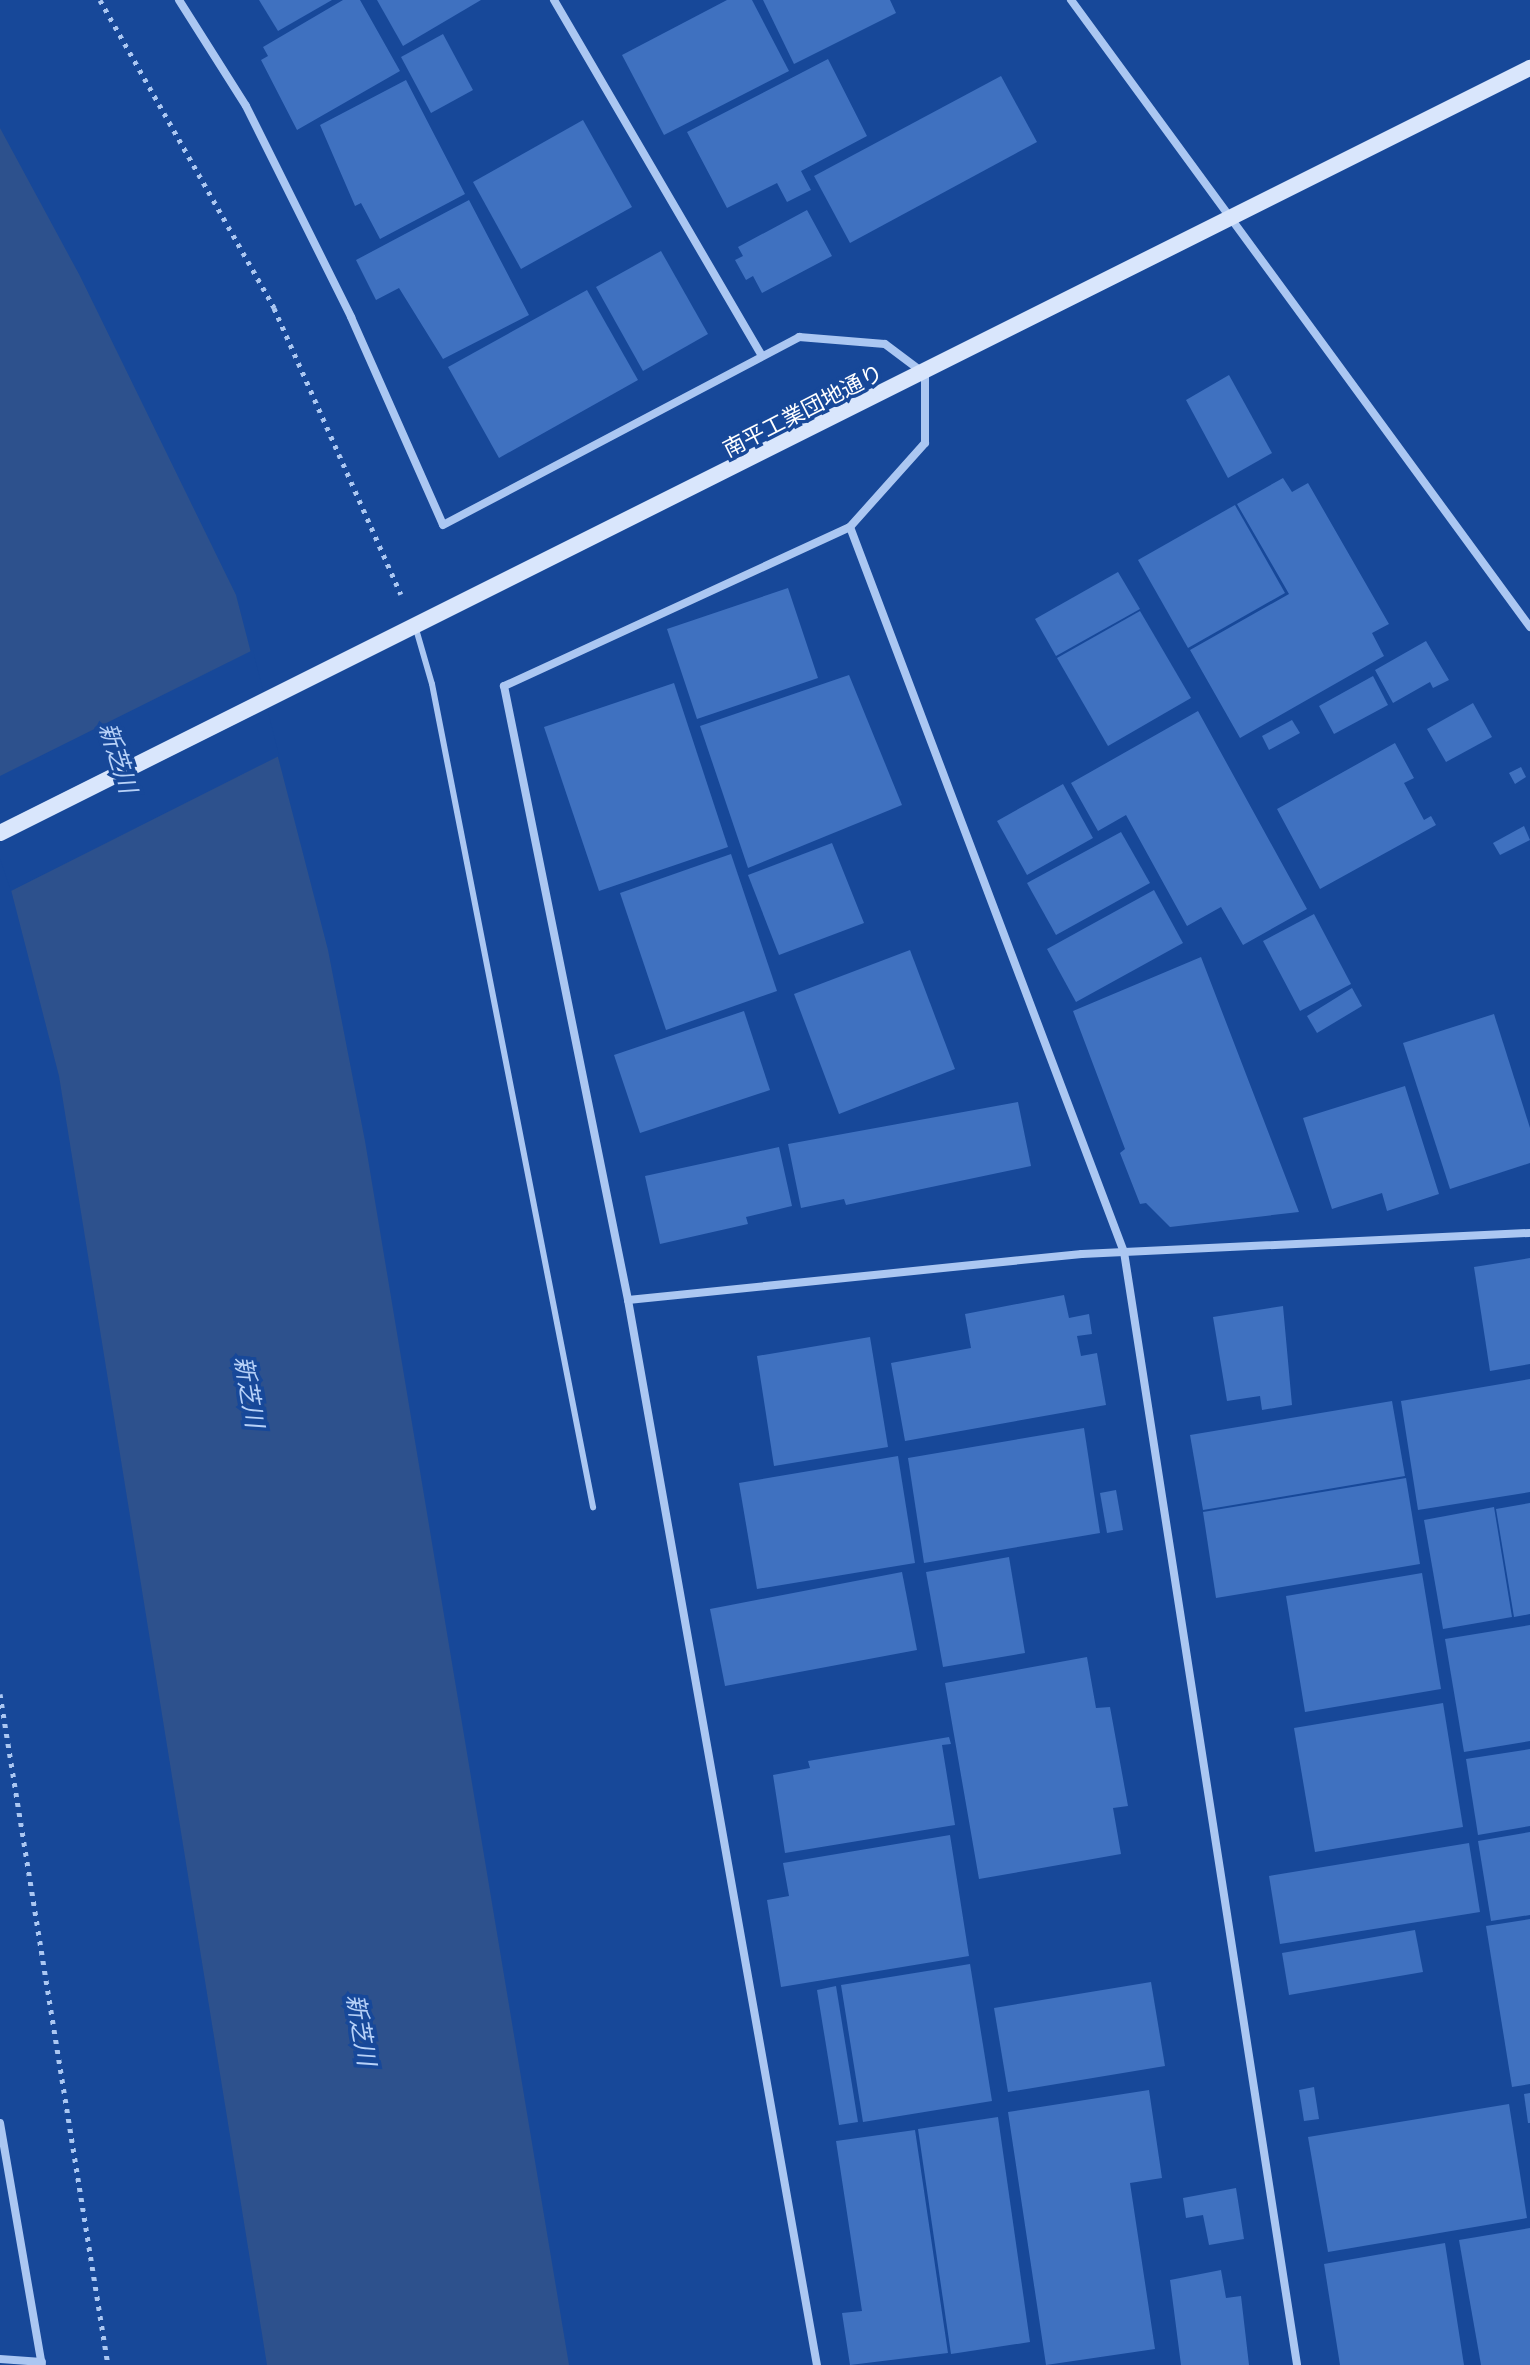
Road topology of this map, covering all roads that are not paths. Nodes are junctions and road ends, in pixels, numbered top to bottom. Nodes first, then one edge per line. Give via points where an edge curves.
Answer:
1 (179, 0) edge
2 (554, 0) edge
3 (1071, 0) edge
4 (1530, 68) edge
5 (1232, 218) junction
6 (762, 356) junction
7 (925, 374) junction
8 (850, 527) junction
9 (1530, 627) edge
10 (416, 629) junction
11 (0, 833) edge
12 (1530, 1233) edge
13 (1124, 1252) junction
14 (628, 1300) junction
15 (593, 1507) dead end
16 (0, 2123) edge
17 (0, 2359) edge
18 (42, 2364) edge
19 (817, 2365) edge
20 (1297, 2365) edge

1 - 6 street via 260,134 351,317 443,525
2 - 6 street
3 - 5 street
4 - 5 street, 南平工業団地通り
5 - 7 street, 南平工業団地通り
5 - 9 street
6 - 7 street via 799,337 885,344
7 - 8 street via 925,443
7 - 10 street, 南平工業団地通り
8 - 13 street
8 - 14 street via 504,686
10 - 11 street, 南平工業団地通り
10 - 15 lane via 432,684
12 - 13 street
13 - 14 street
13 - 20 street
14 - 19 street
16 - 18 street
17 - 18 street

